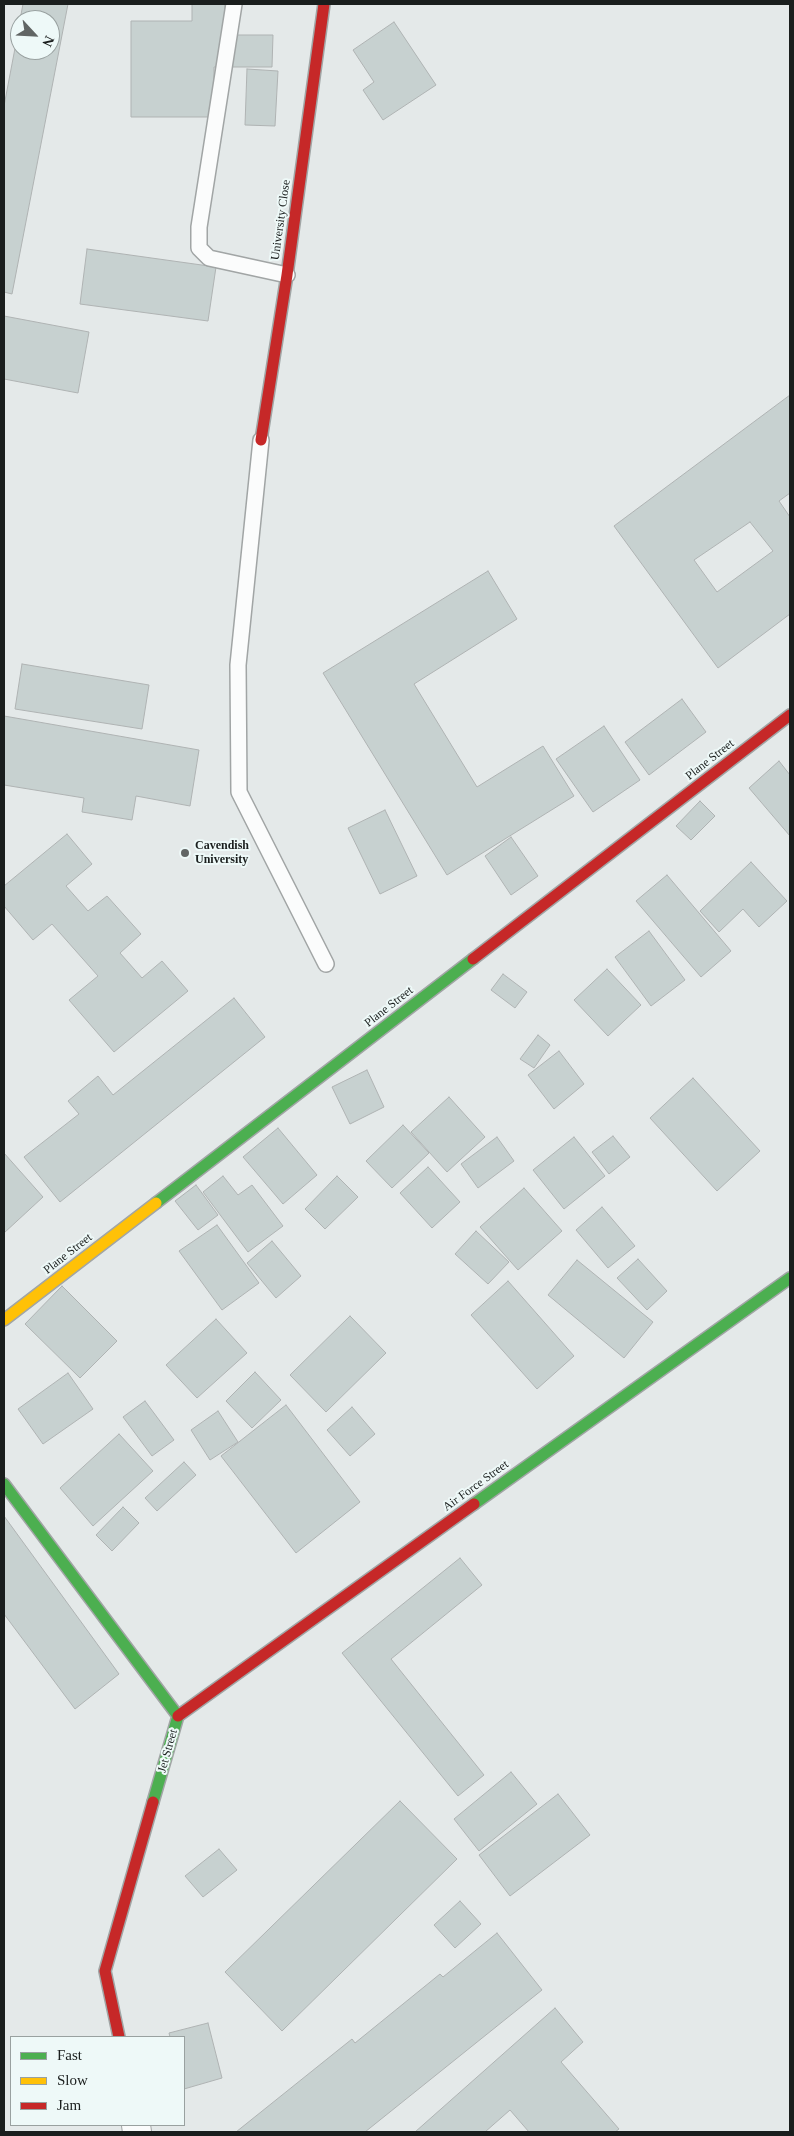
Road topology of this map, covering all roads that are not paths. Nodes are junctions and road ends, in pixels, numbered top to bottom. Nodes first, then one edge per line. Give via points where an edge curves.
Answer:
1 (234, 4) edge
2 (324, 4) edge
3 (287, 275) junction
4 (261, 440) joint
5 (790, 715) edge
6 (326, 964) dead end
7 (790, 1278) edge
8 (4, 1320) edge
9 (4, 1484) edge
10 (178, 1716) junction
11 (118, 2036) edge

1 - 3 lane via 199,227 199,248 209,258
2 - 3 street, University Close
3 - 4 street, University Close
4 - 6 lane via 238,665 239,792
5 - 8 street, Plane Street
7 - 10 street, Air Force Street
9 - 10 street, Jet Street
10 - 11 street, Jet Street via 106,1971

